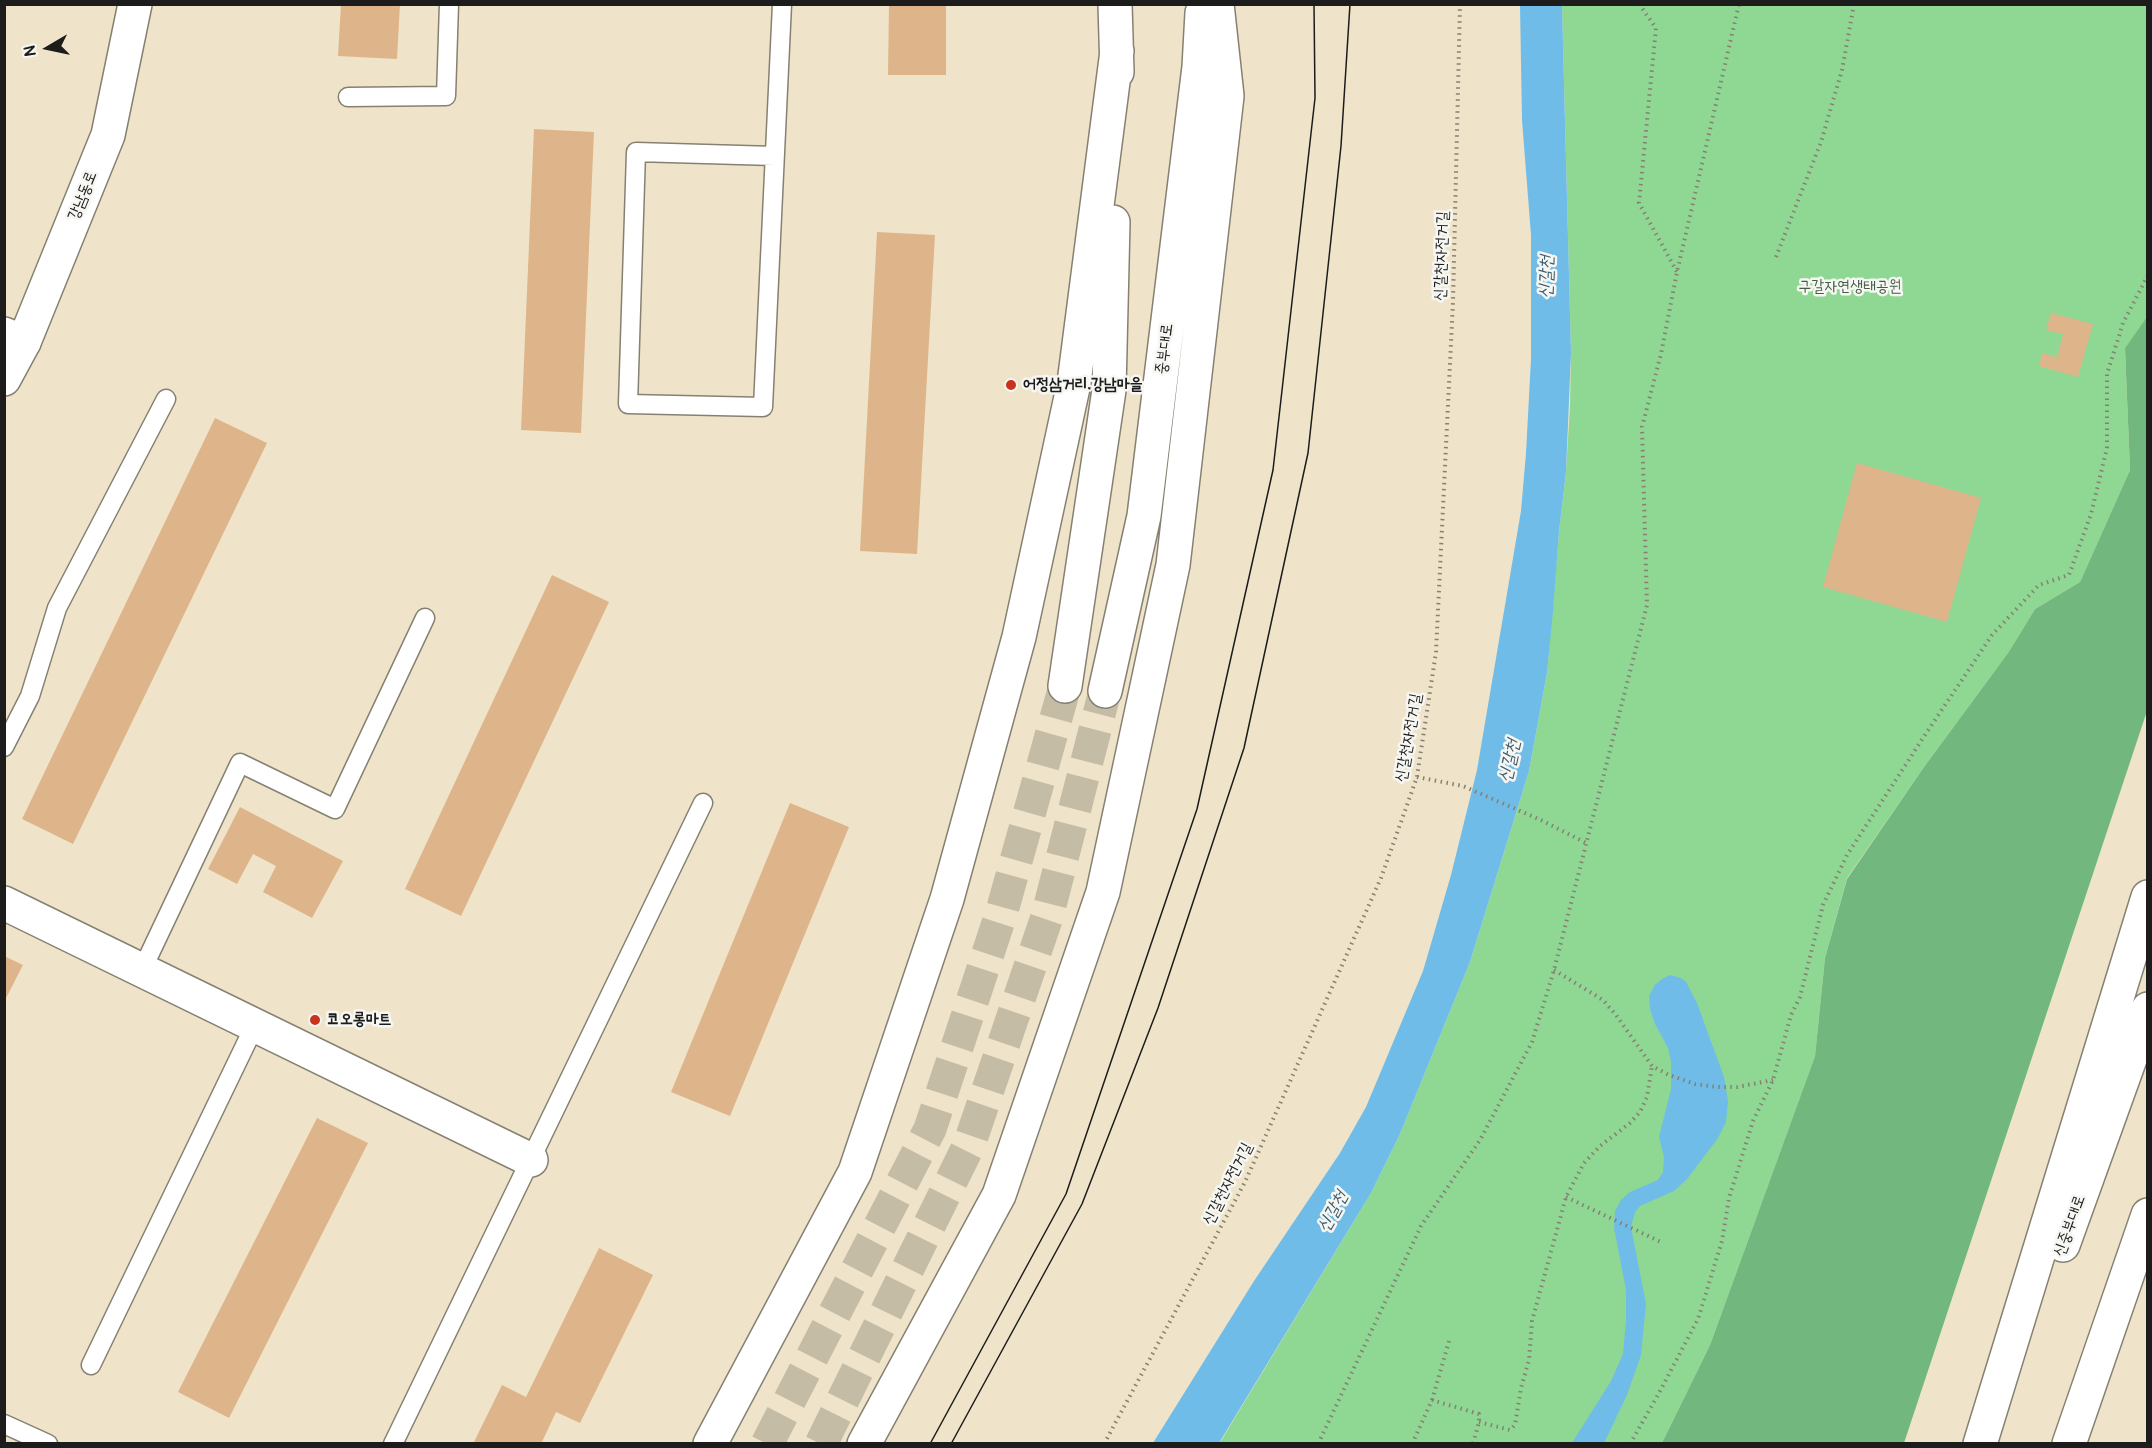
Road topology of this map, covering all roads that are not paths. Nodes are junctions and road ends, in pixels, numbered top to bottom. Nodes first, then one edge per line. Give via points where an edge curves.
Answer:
1 (135, 4) edge
2 (450, 4) edge
3 (782, 4) edge
4 (1114, 4) edge
5 (1202, 4) edge
6 (1217, 4) edge
7 (1117, 51) junction
8 (348, 98) dead end
9 (774, 156) junction
10 (14, 338) edge
11 (4, 379) edge
12 (166, 399) dead end
13 (425, 618) dead end
14 (1065, 686) tunnel mouth
15 (1105, 691) tunnel mouth
16 (4, 747) edge
17 (703, 804) dead end
18 (2148, 897) edge
19 (4, 903) edge
20 (142, 970) junction
21 (2148, 1009) edge
22 (255, 1026) junction
23 (531, 1160) junction
24 (2148, 1215) edge
25 (91, 1365) dead end
26 (4, 1424) edge
27 (48, 1443) edge
28 (393, 1443) edge
29 (710, 1443) edge
30 (864, 1443) edge
31 (1980, 1443) edge
32 (1992, 1443) edge
33 (2069, 1443) edge

1 - 10 main road, 강남동로 via 108,135
2 - 8 lane via 446,96
3 - 9 lane
4 - 7 main road
5 - 15 main road, 중부대로 via 1199,67 1144,516
6 - 30 main road via 1227,96 1173,566 1103,892 999,1195
7 - 14 main road via 1109,390
7 - 29 main road via 1074,383 1019,637 947,899 855,1172
9 - 9 lane via 636,152 628,404 763,407
10 - 11 main road, 강남동로
12 - 16 lane via 57,608 30,696
13 - 20 lane via 335,809 240,763
17 - 23 lane
18 - 31 main road
19 - 20 main road
20 - 22 main road
21 - 32 main road, 신중부대로
22 - 23 main road
22 - 25 lane
23 - 28 lane
24 - 33 main road
26 - 27 lane

